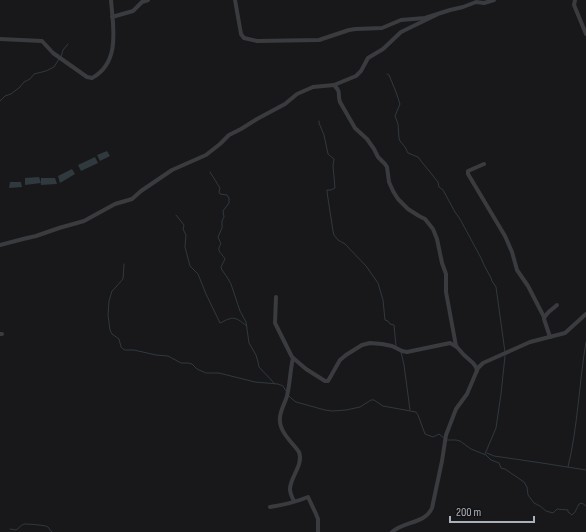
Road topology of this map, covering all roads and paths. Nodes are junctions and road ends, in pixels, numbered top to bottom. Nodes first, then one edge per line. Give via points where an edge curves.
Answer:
1 (111, 0) edge
2 (148, 0) edge
3 (235, 0) edge
4 (494, 0) edge
5 (575, 0) edge
6 (436, 15) junction
7 (112, 17) junction
8 (586, 34) edge
9 (0, 38) edge
10 (334, 85) junction
11 (484, 164) dead end
12 (0, 245) edge
13 (276, 297) dead end
14 (557, 305) dead end
15 (586, 314) edge
16 (544, 317) junction
17 (550, 337) junction
18 (458, 348) junction
19 (293, 358) junction
20 (473, 363) junction
21 (484, 363) junction
22 (476, 371) junction
23 (294, 501) junction
24 (270, 507) dead end
25 (318, 532) edge
26 (392, 532) edge

1 - 7 street
2 - 7 street via 142,2 134,12
3 - 6 street via 242,36 257,41 319,40 349,30 382,28 406,19
4 - 6 street via 476,2
5 - 8 street via 575,7
6 - 10 street via 401,32 378,53 368,58 356,76
7 - 9 street via 114,39 111,56 103,69 92,78 53,53 42,41
10 - 12 street via 313,88 297,94 285,104 229,135 206,154 172,170 132,199 115,204 84,221
10 - 18 street via 339,90 338,99 350,122 367,138 387,167 389,182 395,194 405,206 425,219 433,229 446,274 446,292
11 - 16 street via 468,171 468,174 505,236 517,270
13 - 19 street via 275,323
14 - 16 street
15 - 17 street via 565,333
16 - 17 street
17 - 21 street via 530,342
18 - 19 street via 450,344 407,352 389,345 362,345 340,360 326,382
18 - 20 street
19 - 23 street via 287,396 280,418 284,432 301,456 290,486
20 - 21 street
20 - 22 street
21 - 22 street
22 - 26 street via 469,392 450,422 429,514
23 - 24 street
23 - 25 street via 308,498 318,519

